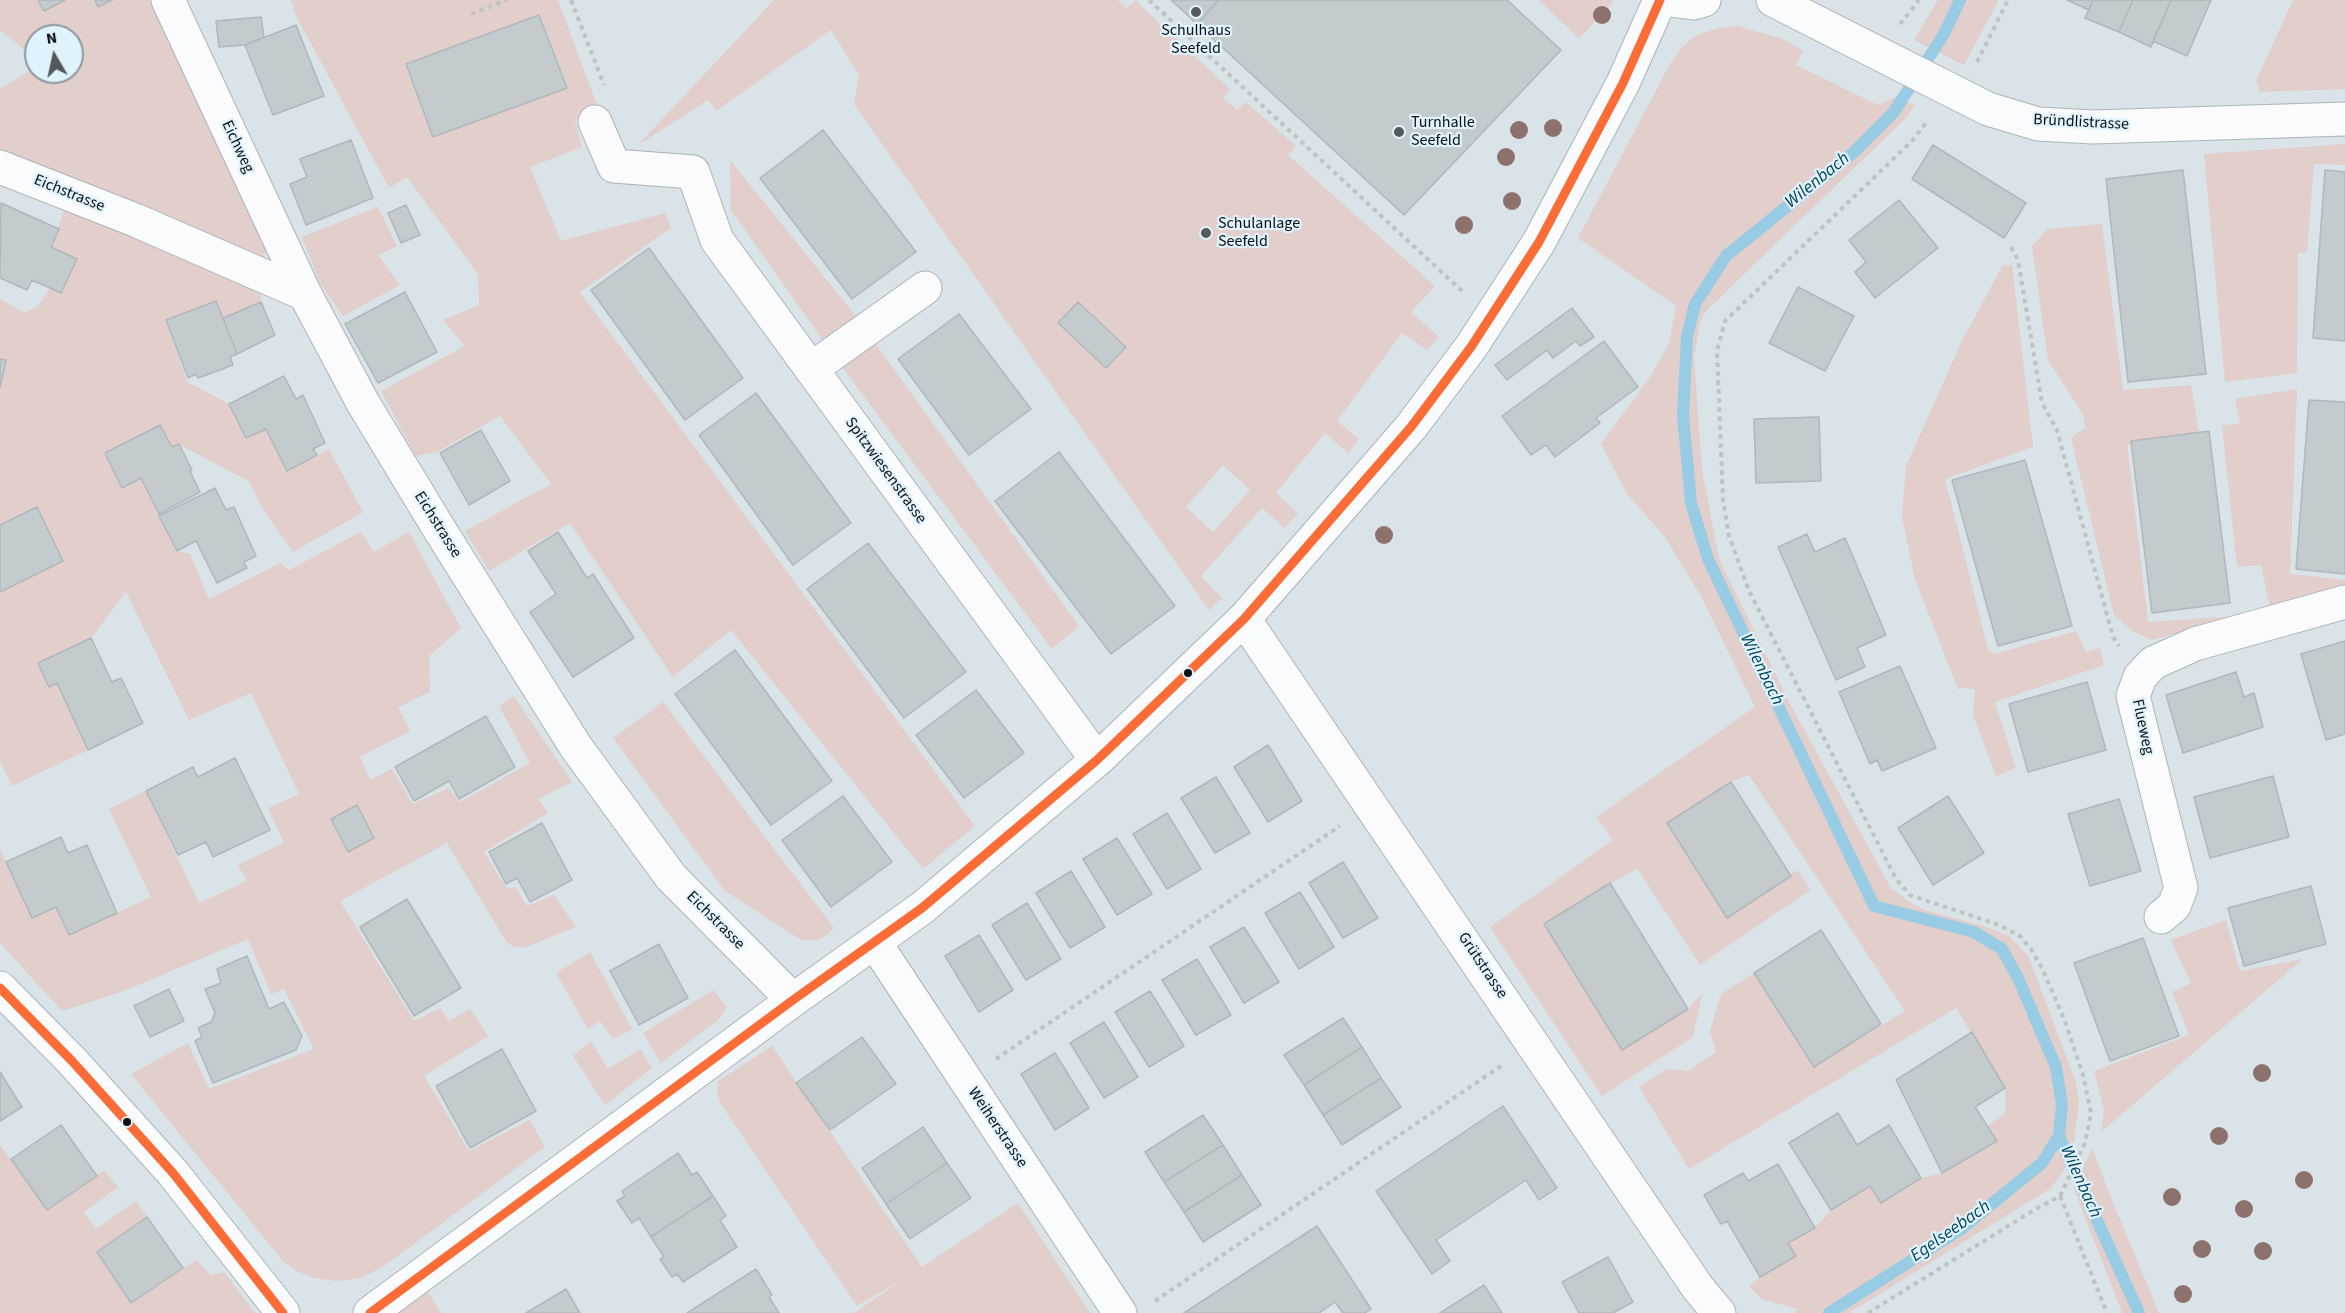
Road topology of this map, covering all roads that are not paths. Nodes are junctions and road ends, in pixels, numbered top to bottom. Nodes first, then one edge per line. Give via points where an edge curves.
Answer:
1 (168, 0) edge
2 (1660, 0) edge
3 (1670, 0) edge
4 (1704, 0) edge
5 (1773, 0) edge
6 (2345, 119) edge
7 (595, 122) dead end
8 (0, 167) edge
9 (925, 288) dead end
10 (305, 294) junction
11 (812, 369) junction
12 (2345, 602) edge
13 (1244, 619) junction
14 (1097, 760) junction
15 (2161, 917) dead end
16 (875, 943) junction
17 (0, 988) edge
18 (793, 1000) junction
19 (283, 1313) edge
20 (370, 1313) edge
21 (1120, 1313) edge
22 (1719, 1313) edge

1 - 10 street, Eichweg
2 - 13 street via 1623,82 1539,242 1471,347 1411,427
3 - 4 street
5 - 6 street, Bründlistrasse via 1885,56 1962,81 1988,109 2038,124 2093,127
7 - 11 street, Spitzwiesenstrasse via 614,166 693,172 717,240
8 - 10 street, Eichstrasse
9 - 11 street
10 - 18 street, Eichstrasse via 375,422 576,747 670,878
11 - 14 street, Spitzwiesenstrasse
12 - 15 street, Flueweg via 2195,644 2153,663 2140,677 2133,696 2181,888 2174,906
13 - 14 street
13 - 22 street, Grütstrasse
14 - 16 street
16 - 18 street
16 - 21 street, Weiherstrasse
17 - 19 street via 173,1173
18 - 20 street

